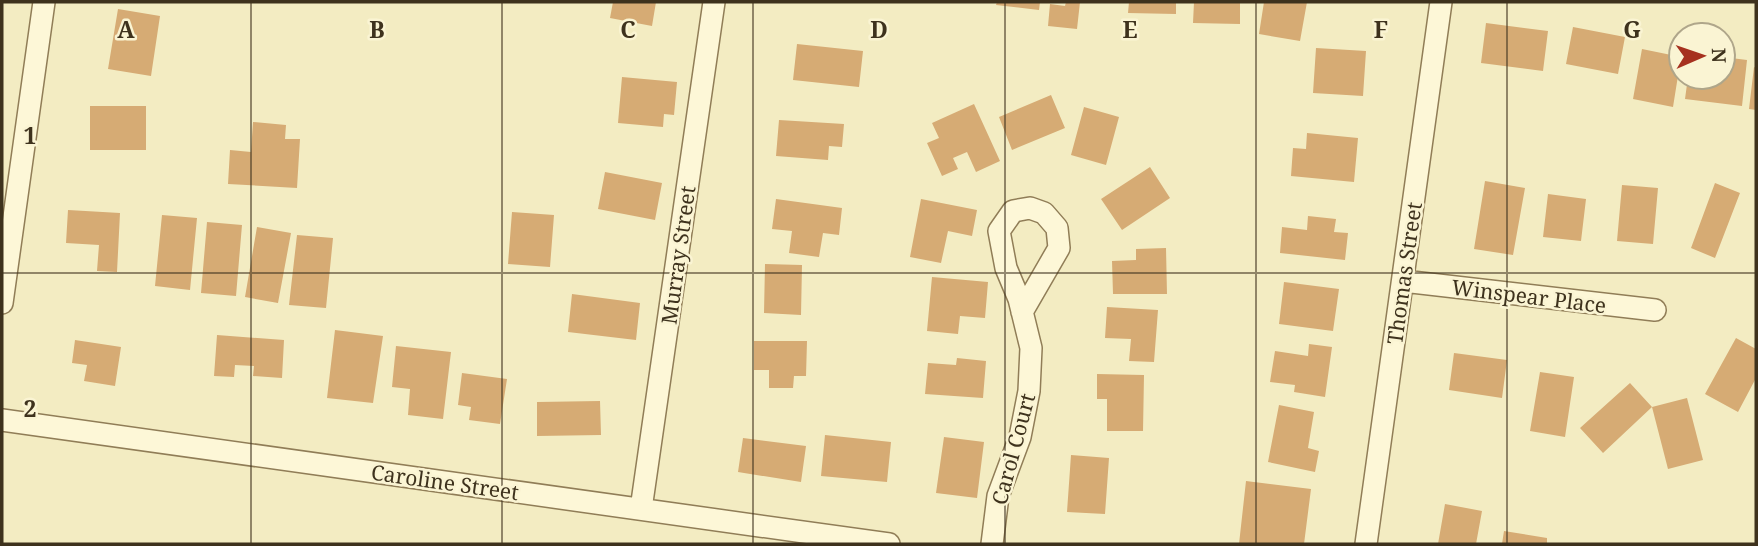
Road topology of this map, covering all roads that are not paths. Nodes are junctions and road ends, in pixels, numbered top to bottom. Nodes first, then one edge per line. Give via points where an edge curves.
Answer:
1 (44, 2) edge
2 (714, 2) edge
3 (1441, 2) edge
4 (1403, 281) junction
5 (2, 303) edge
6 (1655, 310) dead end
7 (1022, 312) dead end
8 (2, 419) edge
9 (641, 509) junction
10 (888, 544) edge
11 (992, 544) edge
12 (1366, 544) edge

1 - 5 street
2 - 9 street, Murray Street
3 - 4 street, Thomas Street
4 - 6 street, Winspear Place
4 - 12 street, Thomas Street
7 - 11 street, Carol Court via 1031,348 1029,391 1020,437 998,496
8 - 9 street, Caroline Street
9 - 10 street, Caroline Street

